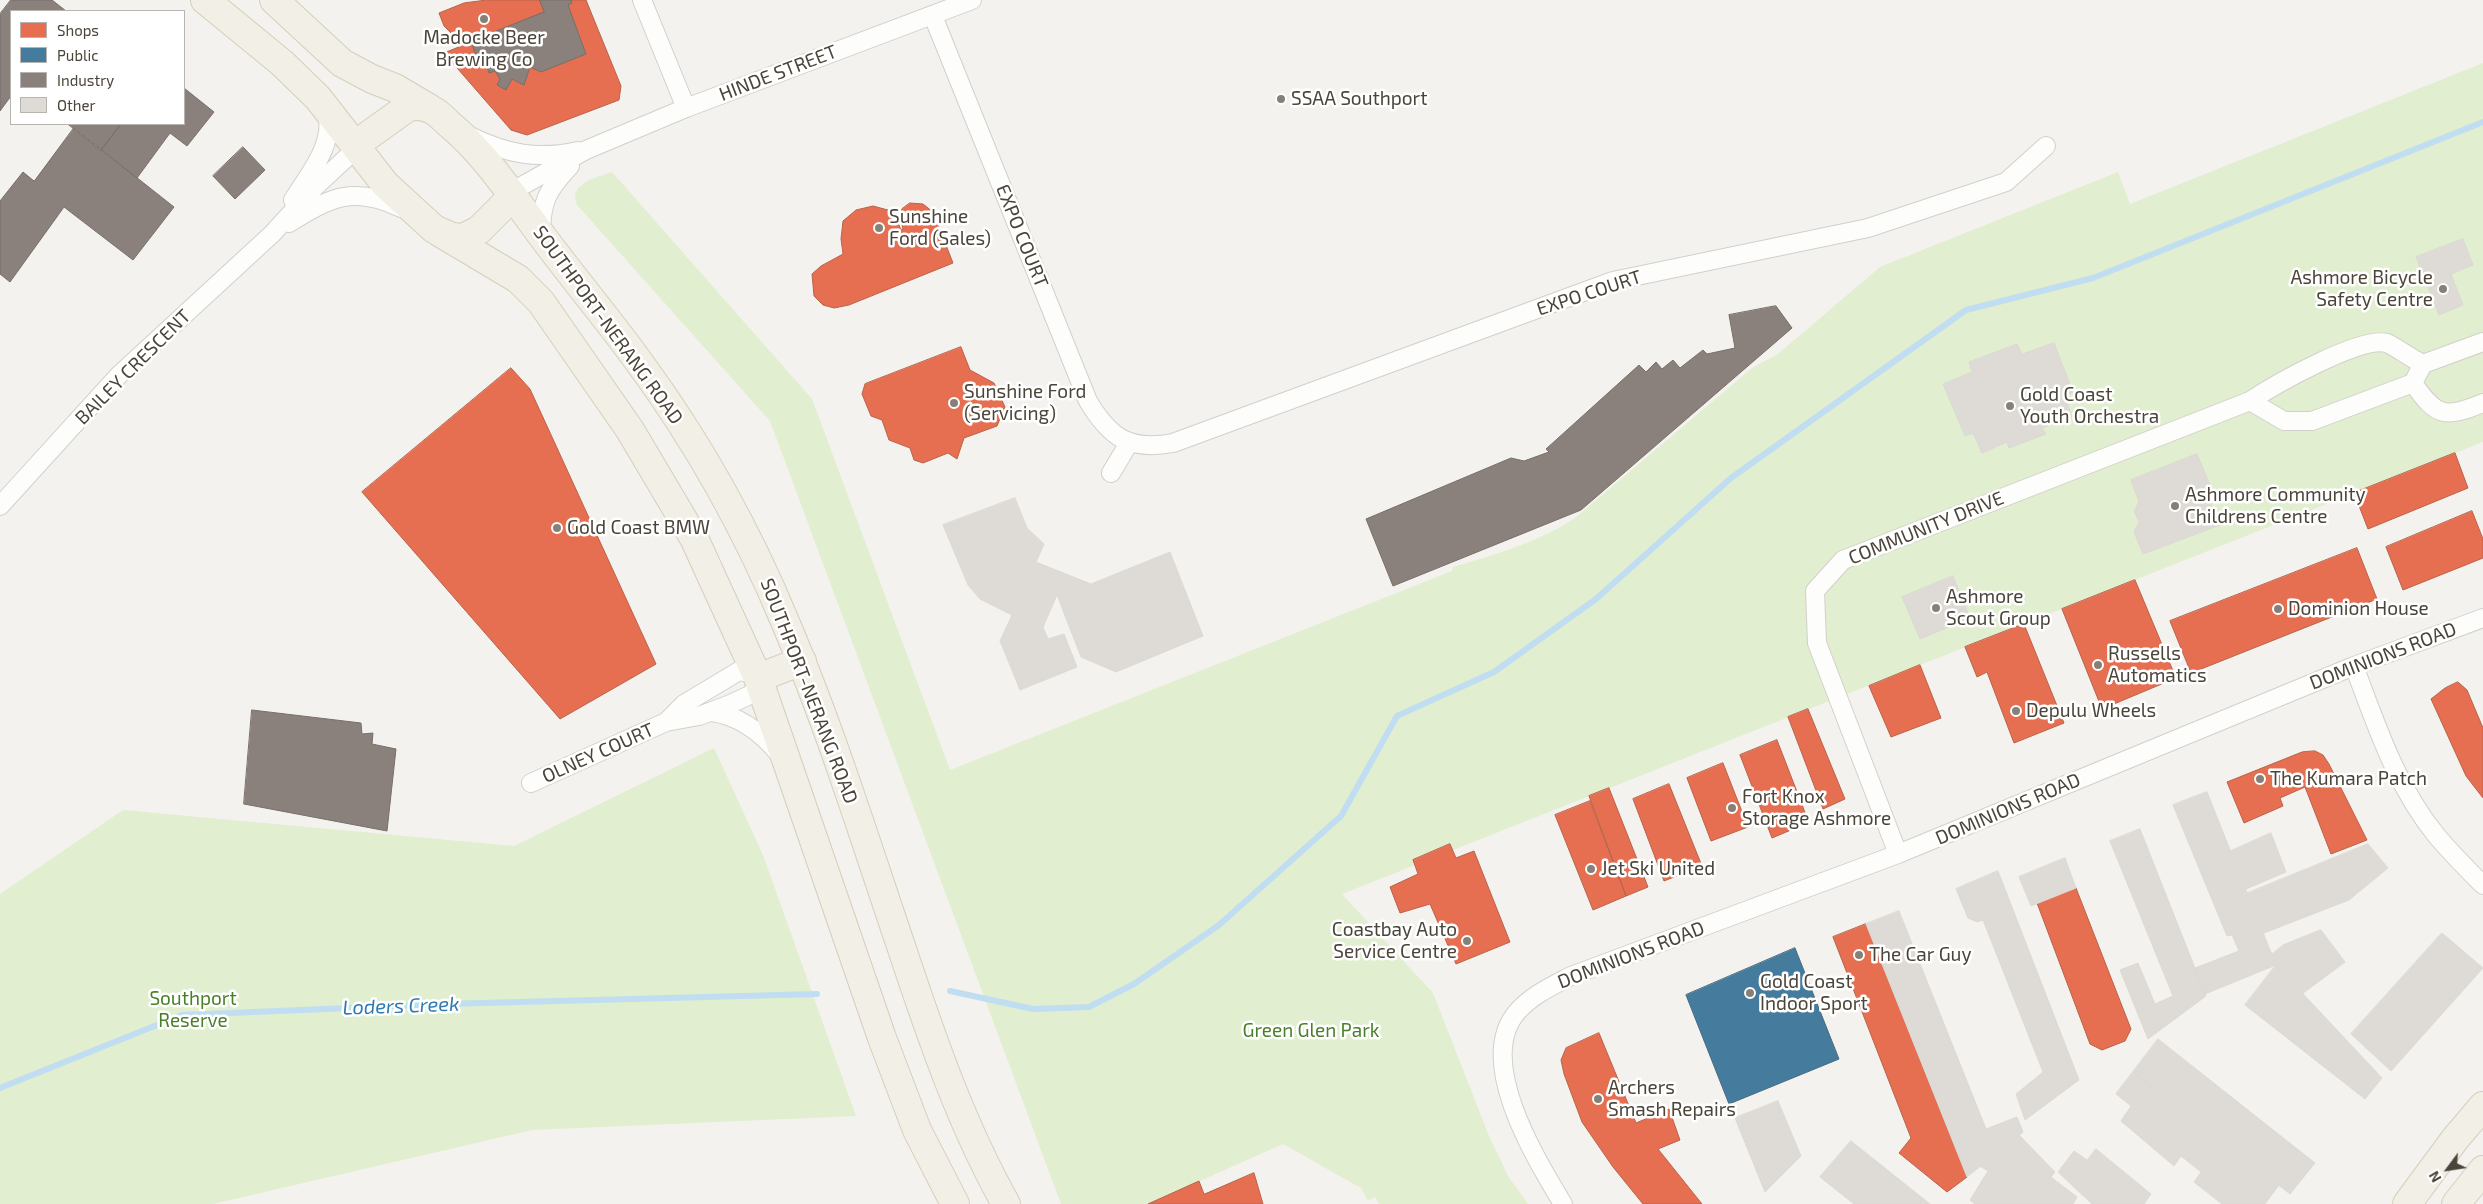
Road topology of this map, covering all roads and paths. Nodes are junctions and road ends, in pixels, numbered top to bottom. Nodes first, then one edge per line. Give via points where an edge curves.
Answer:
1 (205, 0) edge
2 (274, 0) edge
3 (642, 0) edge
4 (972, 0) edge
5 (933, 16) junction
6 (324, 104) junction
7 (429, 108) junction
8 (686, 108) junction
9 (454, 128) junction
10 (2046, 146) dead end
11 (356, 147) junction
12 (586, 150) junction
13 (512, 194) junction
14 (417, 215) junction
15 (439, 232) junction
16 (272, 234) junction
17 (541, 235) junction
18 (2483, 342) edge
19 (2423, 364) junction
20 (2413, 383) junction
21 (2250, 400) junction
22 (2483, 404) edge
23 (1128, 443) junction
24 (1111, 473) dead end
25 (0, 506) edge
26 (2483, 618) edge
27 (802, 661) junction
28 (2354, 666) junction
29 (758, 678) junction
30 (712, 712) junction
31 (666, 722) junction
32 (791, 769) junction
33 (531, 783) dead end
34 (1898, 854) junction
35 (2483, 885) edge
36 (2483, 1106) edge
37 (2483, 1170) edge
38 (955, 1204) edge
39 (1006, 1204) edge
40 (1563, 1204) edge
41 (2407, 1204) edge
42 (2456, 1204) edge

1 - 6 main road via 282,63
2 - 7 main road via 342,63
3 - 8 street
4 - 5 street, HINDE STREET
5 - 8 street, HINDE STREET
5 - 23 street, EXPO COURT via 1088,401 1110,431
6 - 11 main road
6 - 16 street via 328,122 325,145
7 - 9 main road, SOUTHPORT-NERANG ROAD
7 - 11 main road via 408,107
8 - 12 street, HINDE STREET
9 - 12 street, HINDE STREET via 514,154 544,155
9 - 13 main road, SOUTHPORT-NERANG ROAD via 489,163
10 - 23 street, EXPO COURT via 2006,182 1868,228 1613,281 1173,443 1156,446
11 - 14 main road via 385,184
11 - 16 street, BAILEY CRESCENT
12 - 13 street, HINDE STREET
12 - 17 street, HINDE STREET via 556,181 545,199 541,212
13 - 15 main road via 480,230 463,238
13 - 17 main road, SOUTHPORT-NERANG ROAD
14 - 15 main road
14 - 16 street, BAILEY CRESCENT via 378,198 359,194 330,200
15 - 29 main road via 518,279 541,302 630,430 694,538
16 - 25 street, BAILEY CRESCENT via 119,375
17 - 27 main road, SOUTHPORT-NERANG ROAD via 640,363 698,450 766,580
18 - 19 street
19 - 20 street
19 - 21 street, COMMUNITY DRIVE via 2387,343 2370,344 2302,369
20 - 21 street via 2312,421 2284,421
20 - 22 street via 2427,402 2442,412 2456,414
21 - 34 street, COMMUNITY DRIVE via 1842,560 1815,591 1817,643
23 - 24 street
26 - 28 street, DOMINIONS ROAD
27 - 29 main road
27 - 39 main road, SOUTHPORT-NERANG ROAD via 928,1026 972,1136
28 - 34 street, DOMINIONS ROAD
28 - 35 street via 2405,789 2436,835
29 - 30 street, OLNEY COURT via 750,695
29 - 31 street, OLNEY COURT via 751,672 738,670 684,704
29 - 32 main road
30 - 31 street, OLNEY COURT
30 - 32 street, OLNEY COURT via 734,717 758,732
31 - 33 street, OLNEY COURT
32 - 38 main road via 882,1038 917,1130
34 - 40 street, DOMINIONS ROAD via 1571,976 1533,997 1516,1013 1504,1036 1504,1080 1530,1149
36 - 41 main road
37 - 42 main road

